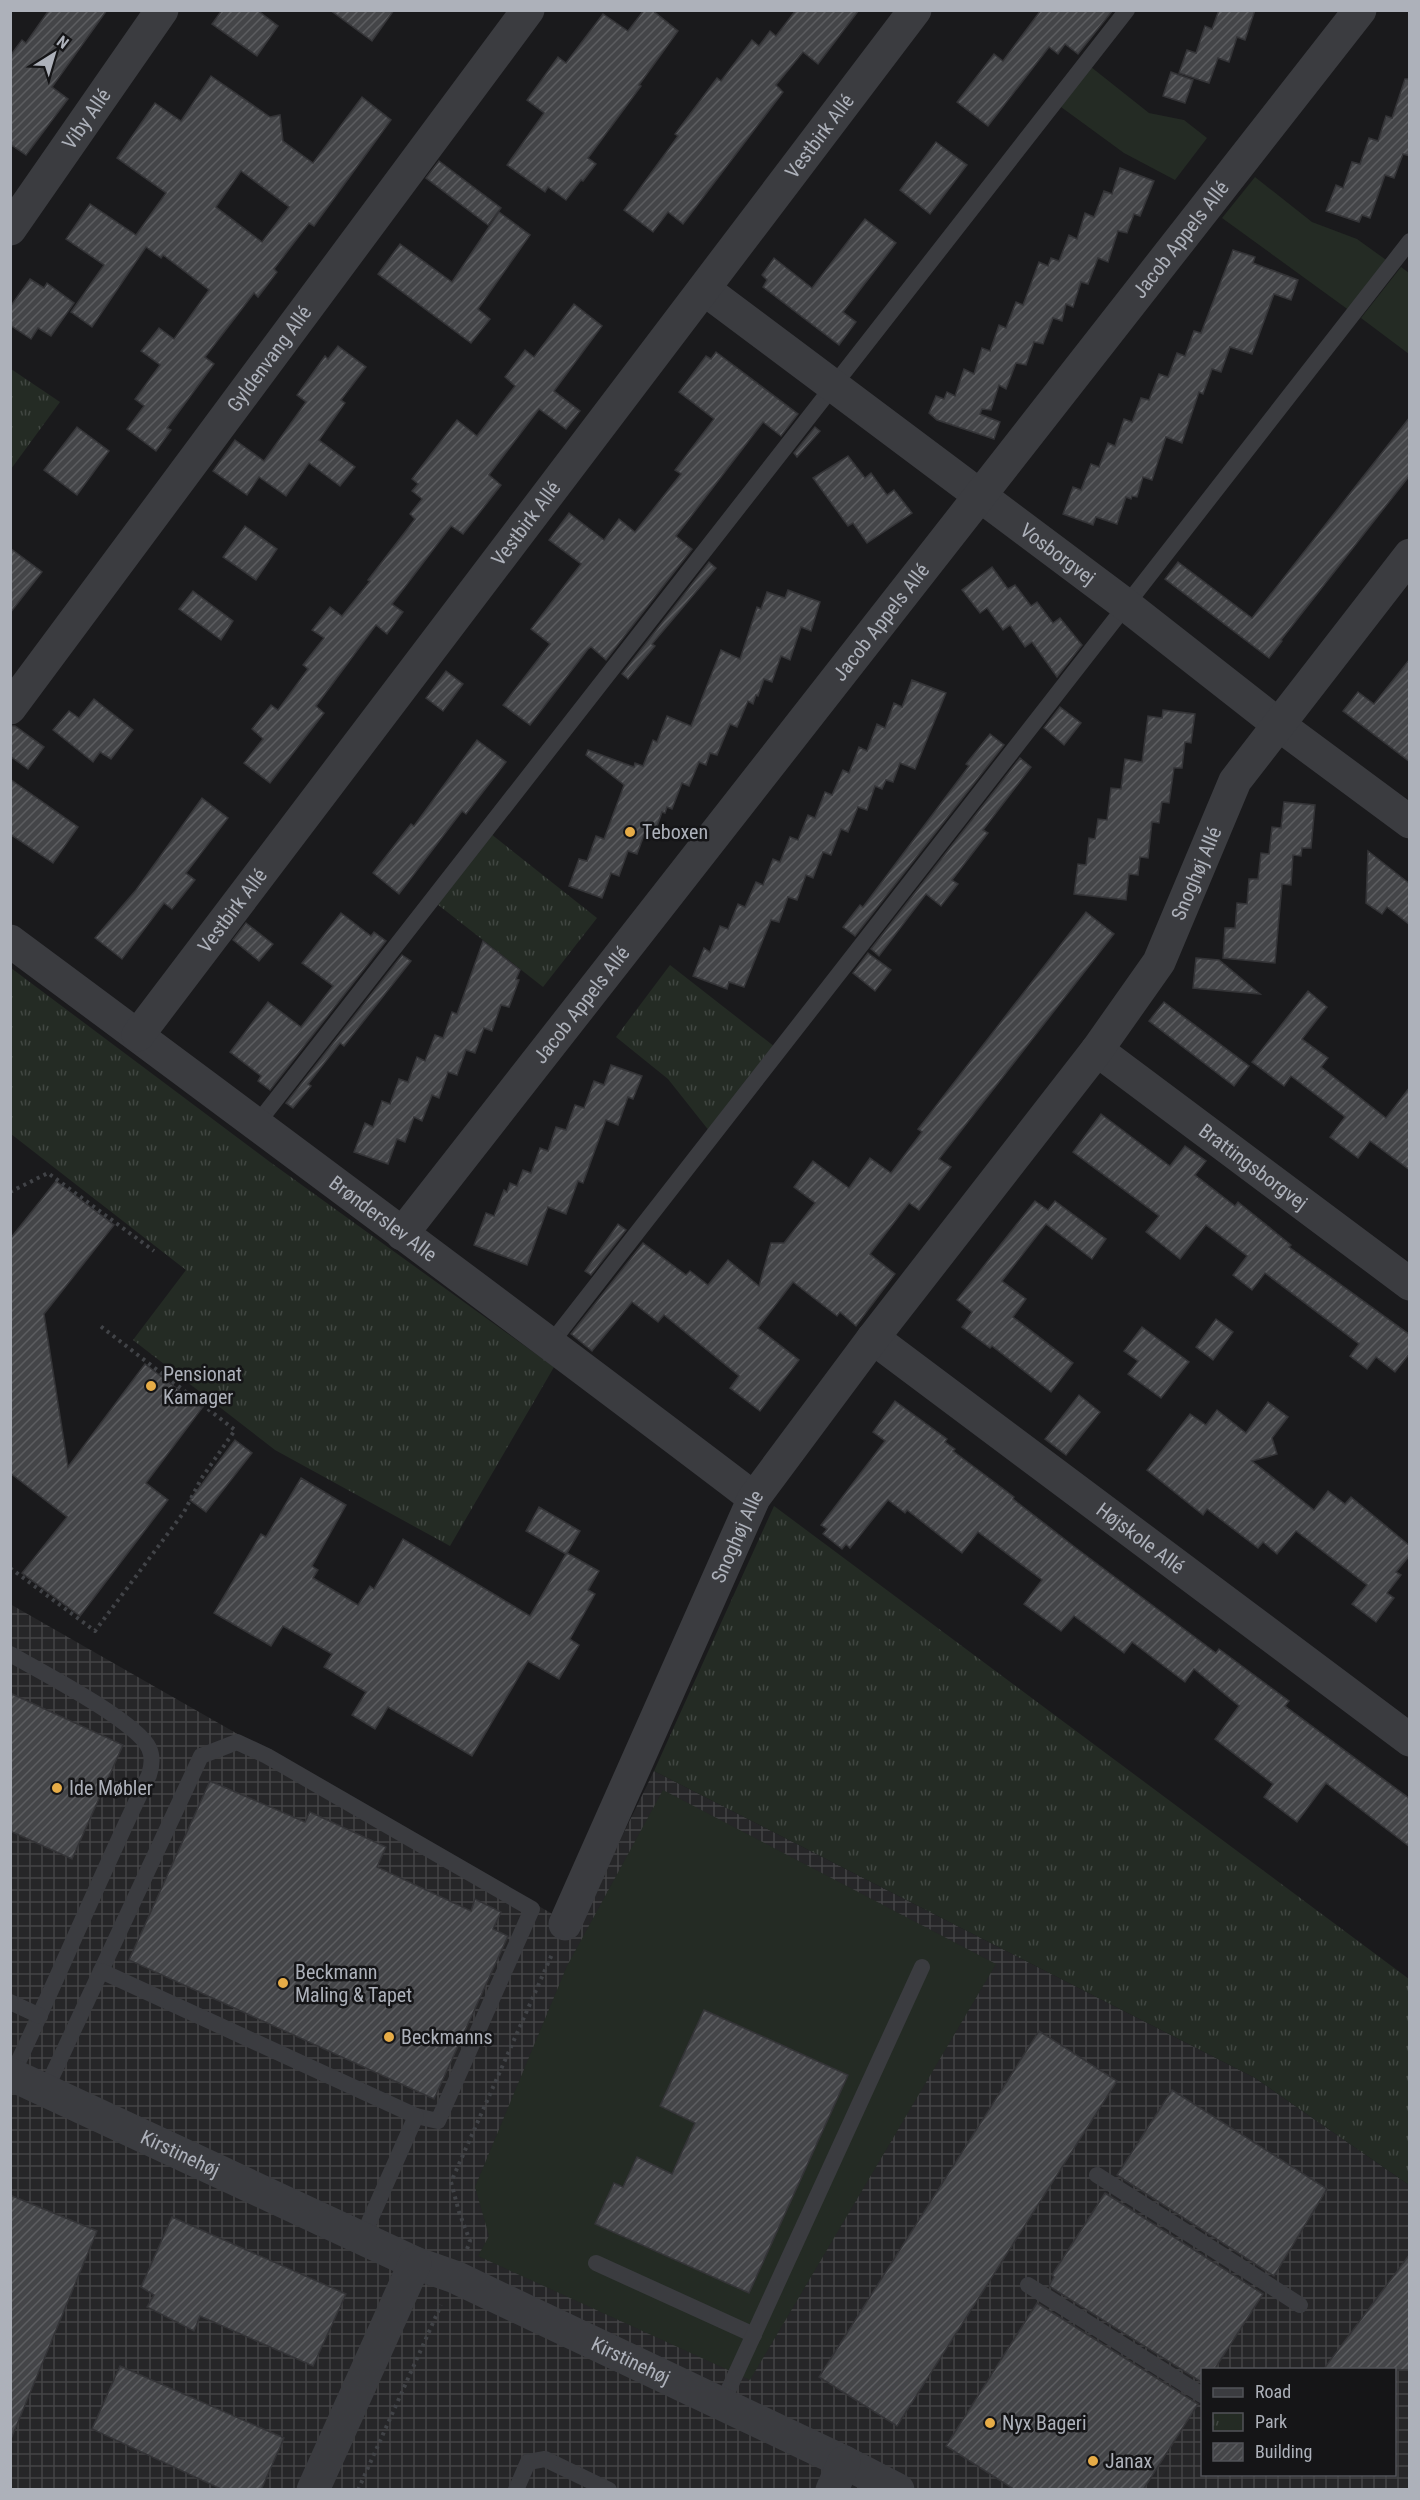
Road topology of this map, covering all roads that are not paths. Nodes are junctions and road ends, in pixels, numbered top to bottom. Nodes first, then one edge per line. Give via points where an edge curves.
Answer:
1 (162, 10) edge
2 (528, 10) edge
3 (915, 10) edge
4 (1127, 10) edge
5 (1360, 10) edge
6 (10, 229) edge
7 (1410, 241) edge
8 (704, 289) junction
9 (833, 385) junction
10 (979, 496) junction
11 (1410, 555) edge
12 (1126, 605) junction
13 (10, 708) edge
14 (1279, 725) junction
15 (1410, 822) edge
16 (10, 941) edge
17 (138, 1035) junction
18 (1096, 1050) junction
19 (256, 1125) junction
20 (985, 1192) joint
21 (402, 1234) junction
22 (1410, 1284) edge
23 (873, 1338) junction
24 (551, 1344) junction
25 (754, 1498) junction
26 (10, 1654) edge
27 (1410, 1740) edge
28 (565, 1924) road end
29 (922, 1967) dead end
30 (101, 1971) junction
31 (10, 2002) edge
32 (40, 2016) junction
33 (11, 2074) edge
34 (46, 2089) junction
35 (416, 2116) junction
36 (1097, 2175) dead end
37 (362, 2238) junction
38 (415, 2263) junction
39 (596, 2263) dead end
40 (1028, 2285) dead end
41 (1300, 2305) dead end
42 (754, 2335) junction
43 (1201, 2394) edge
44 (722, 2404) junction
45 (838, 2476) edge
46 (313, 2490) edge
47 (516, 2490) edge
48 (609, 2490) edge
49 (898, 2490) edge

1 - 6 street, Viby Allé
2 - 13 street, Gyldenvang Allé
3 - 8 street, Vestbirk Allé
4 - 9 lane
5 - 10 street, Jacob Appels Allé
7 - 12 lane
8 - 9 street, Vosborgvej
8 - 17 street, Vestbirk Allé
9 - 10 street, Vosborgvej
9 - 19 lane
10 - 12 street, Vosborgvej
10 - 21 street, Jacob Appels Allé
11 - 14 street, Snoghøj Allé
12 - 14 street, Vosborgvej
12 - 24 lane
14 - 15 street, Vosborgvej
14 - 18 street, Snoghøj Allé via 1235,781 1159,962
16 - 17 street, Brønderslev Alle
17 - 19 street, Brønderslev Alle
18 - 20 street, Snoghøj Allé
18 - 22 street, Brattingsborgvej
19 - 21 street, Brønderslev Alle
20 - 23 street, Snoghøj Alle
21 - 24 street, Brønderslev Alle
23 - 25 street, Snoghøj Alle
23 - 27 street, Højskole Allé
24 - 25 street, Brønderslev Alle
25 - 28 street, Snoghøj Alle
26 - 32 lane via 129,1727 149,1747 152,1759 149,1775
29 - 42 lane
30 - 34 lane
30 - 35 lane
30 - 35 lane via 201,1756 237,1742 532,1909 438,2121
31 - 32 lane
32 - 33 lane
33 - 34 street, Kirstinehøj
34 - 37 street, Kirstinehøj
35 - 37 lane
36 - 41 lane
37 - 38 street, Kirstinehøj
38 - 44 street, Kirstinehøj via 455,2277
38 - 46 street
39 - 42 lane
40 - 43 lane
42 - 44 lane
44 - 45 street, Kirstinehøj
45 - 49 street, Kirstinehøj
47 - 48 lane via 528,2462 545,2459

